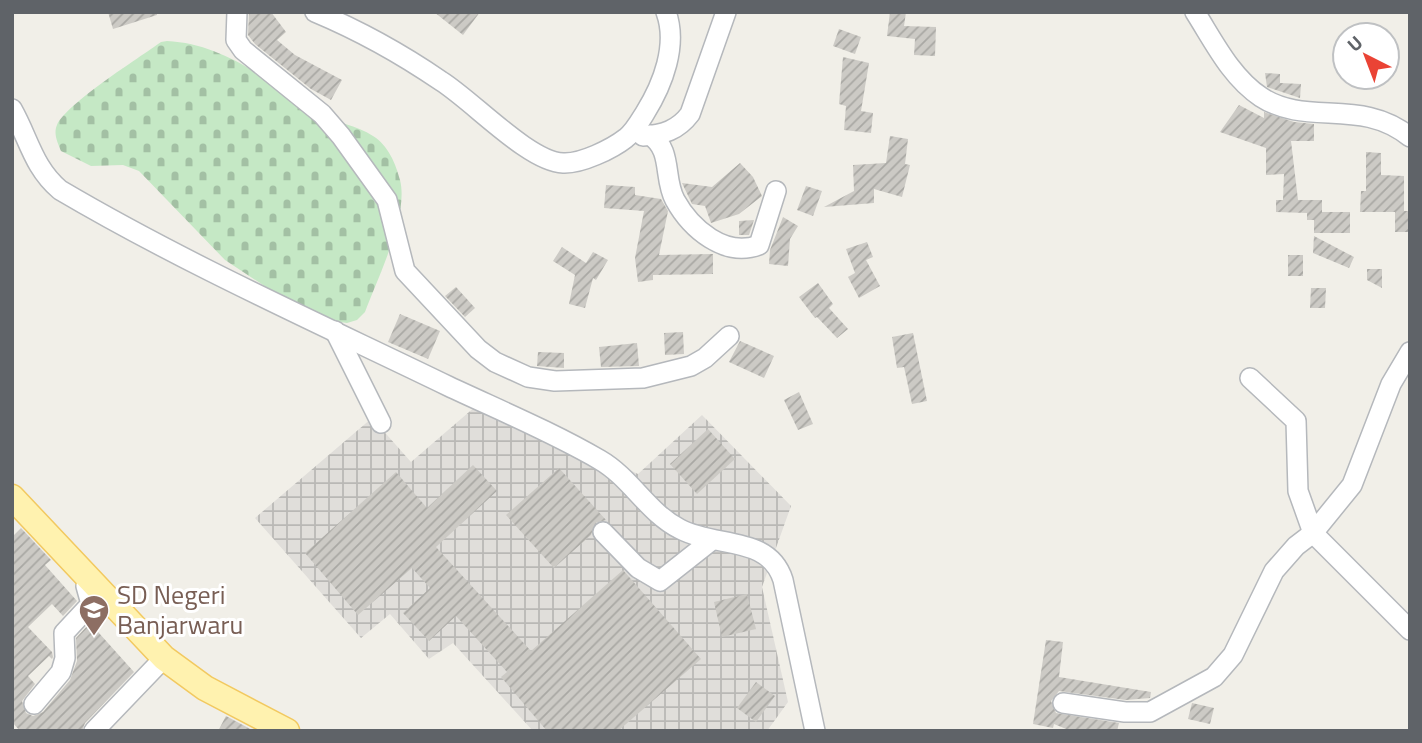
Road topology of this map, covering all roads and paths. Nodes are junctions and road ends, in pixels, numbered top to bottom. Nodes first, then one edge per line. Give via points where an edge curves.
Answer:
1 (237, 12) edge
2 (315, 12) edge
3 (666, 12) edge
4 (726, 12) edge
5 (1195, 12) edge
6 (12, 109) edge
7 (650, 135) junction
8 (628, 136) junction
9 (1410, 137) edge
10 (776, 191) dead end
11 (335, 331) junction
12 (729, 336) dead end
13 (1410, 352) edge
14 (1250, 378) dead end
15 (381, 423) dead end
16 (14, 502) edge
17 (603, 532) dead end
18 (1313, 533) junction
19 (712, 540) junction
20 (90, 580) junction
21 (1410, 630) edge
22 (164, 658) junction
23 (1063, 703) dead end
24 (34, 704) dead end
25 (94, 731) edge
26 (287, 731) edge
27 (815, 731) edge

1 - 12 street via 236,40 243,50 322,114 363,162 387,200 405,271 495,362 528,377 555,381 643,378 691,366
2 - 8 street via 438,79 519,144 550,160 577,161
3 - 8 street via 671,26 666,68 649,106
4 - 7 street via 690,114 681,125
5 - 9 street via 1236,74 1262,97 1292,110 1336,111 1384,120
6 - 11 street via 41,173 60,190
7 - 8 street
7 - 10 street via 666,158 667,180 675,201 705,235 722,246 746,250 759,245
11 - 15 street
11 - 19 street via 603,461 666,521
13 - 18 street via 1391,384 1352,485
14 - 18 street via 1296,421 1298,491
16 - 20 main road
17 - 19 street via 638,568 660,581
18 - 21 street
18 - 23 street via 1274,570 1233,656 1214,677 1150,712
19 - 27 street via 762,550 780,568
20 - 22 main road
20 - 24 street via 86,586 91,604 64,633 61,672
22 - 25 street
22 - 26 main road via 205,688

